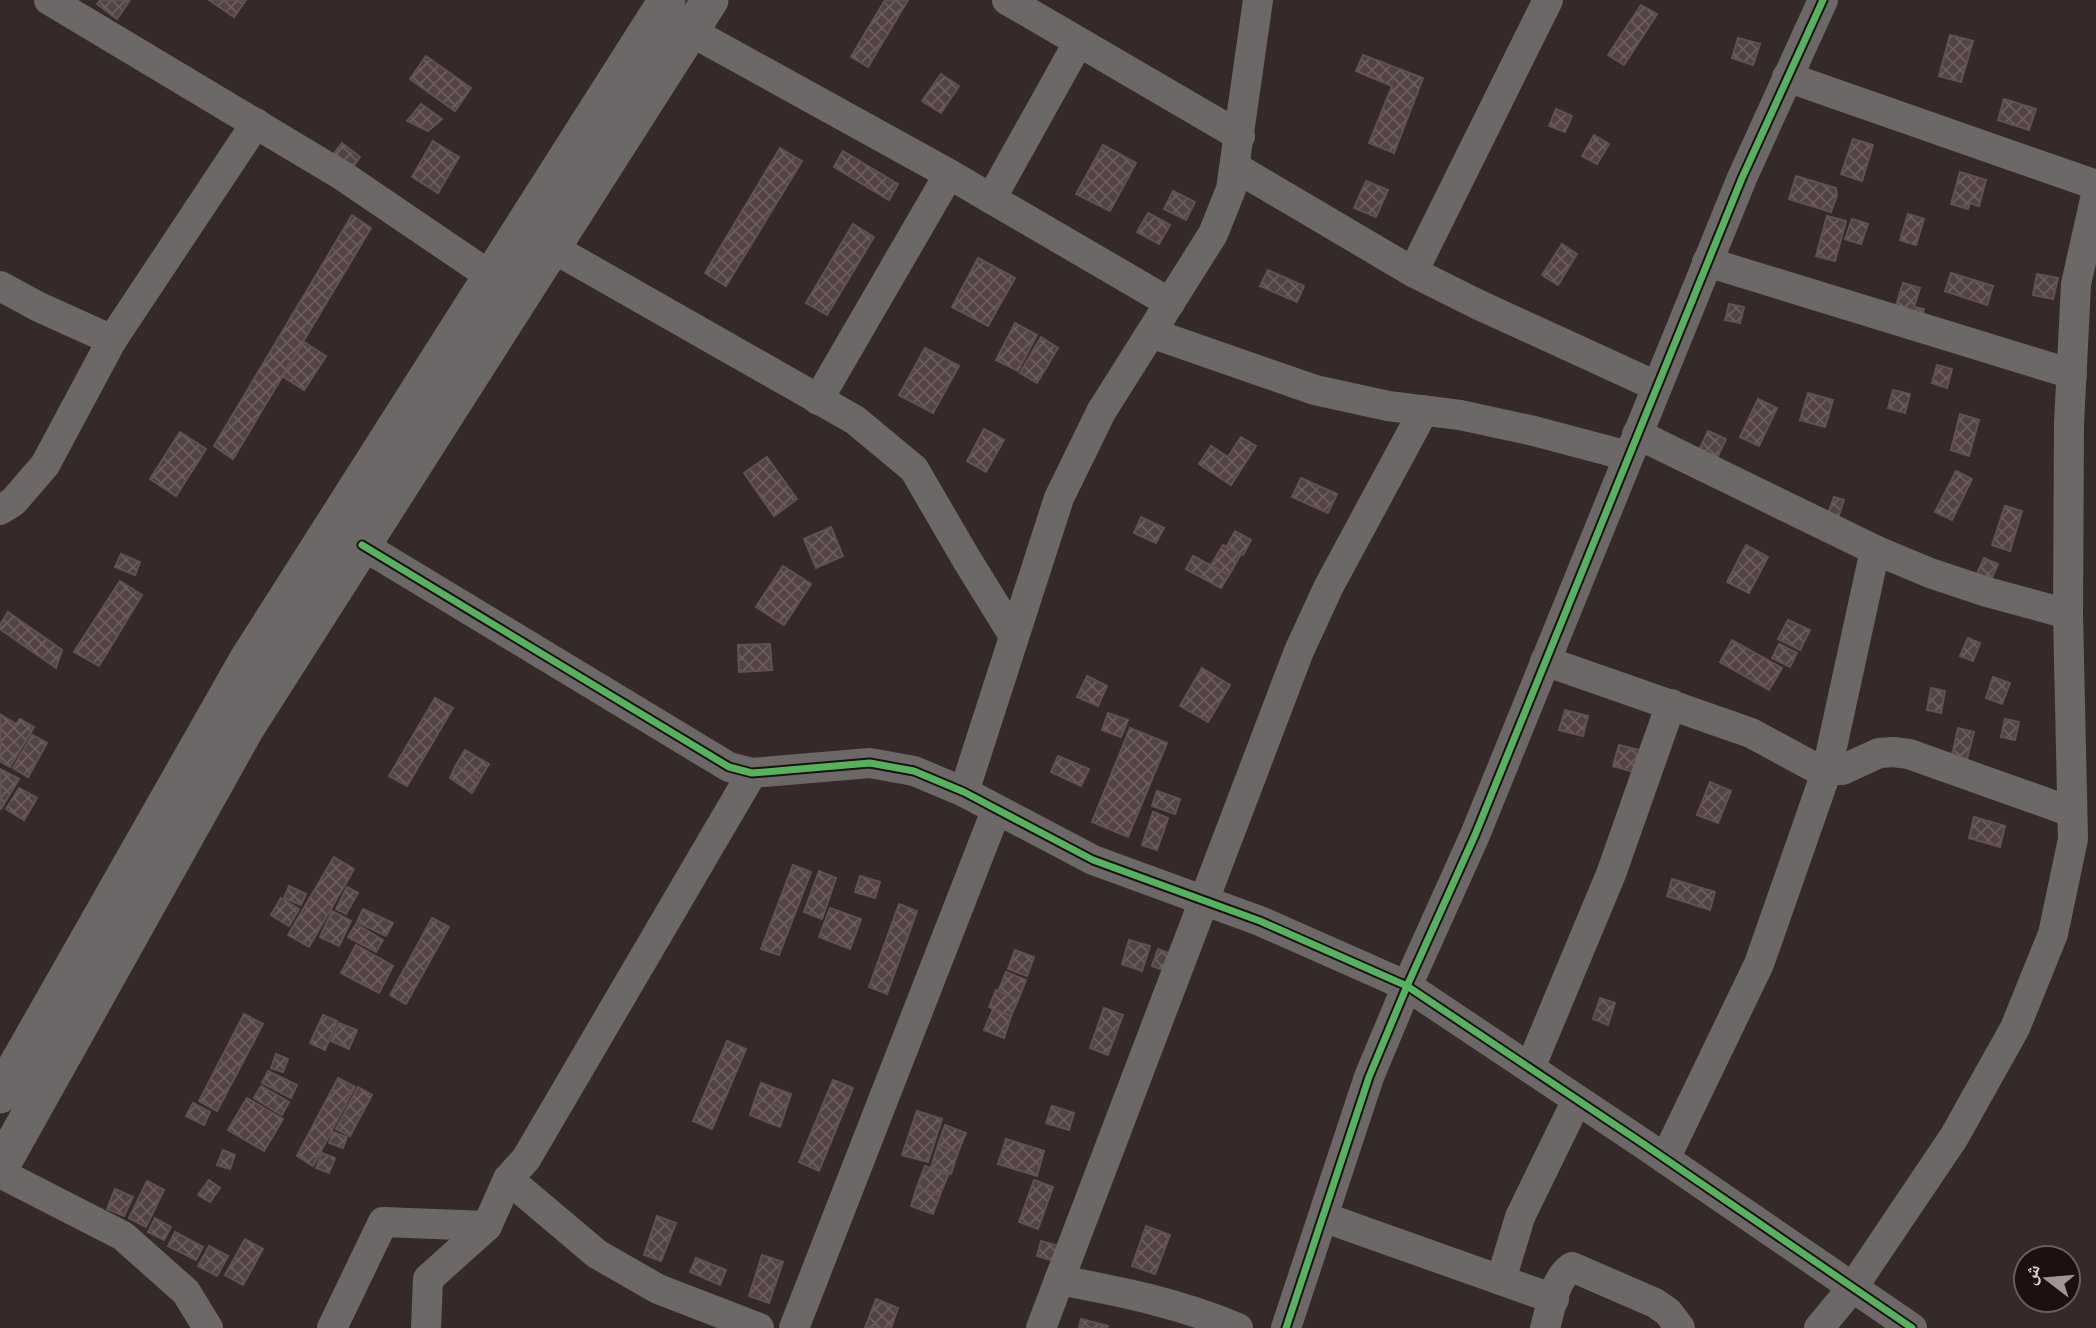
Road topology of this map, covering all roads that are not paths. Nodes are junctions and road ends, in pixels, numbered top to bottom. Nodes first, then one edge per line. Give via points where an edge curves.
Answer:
1 (49, 0) edge
2 (667, 0) edge
3 (709, 0) edge
4 (1007, 0) edge
5 (1258, 0) edge
6 (1548, 0) edge
7 (1823, 0) edge
8 (690, 31) junction
9 (1078, 43) junction
10 (1787, 77) junction
11 (256, 123) junction
12 (1240, 136) junction
13 (1235, 167) junction
14 (949, 174) junction
15 (2096, 185) edge
16 (2096, 195) edge
17 (991, 199) junction
18 (551, 247) junction
19 (1707, 262) junction
20 (1413, 272) junction
21 (490, 276) junction
22 (0, 286) edge
23 (520, 296) junction
24 (1170, 303) junction
25 (1151, 333) junction
26 (112, 340) junction
27 (2072, 374) junction
28 (1656, 386) junction
29 (818, 400) junction
30 (1424, 410) junction
31 (1632, 445) junction
32 (0, 510) edge
33 (362, 545) junction
34 (1875, 550) junction
35 (2068, 614) junction
36 (1014, 636) junction
37 (1545, 661) junction
38 (1671, 704) junction
39 (1827, 770) junction
40 (752, 773) junction
41 (964, 792) junction
42 (996, 811) junction
43 (2080, 832) edge
44 (1204, 901) junction
45 (1407, 986) junction
46 (1530, 1068) junction
47 (0, 1095) edge
48 (1577, 1100) junction
49 (1665, 1159) junction
50 (0, 1170) edge
51 (509, 1180) junction
52 (1323, 1217) junction
53 (487, 1226) junction
54 (1059, 1280) junction
55 (1501, 1280) junction
56 (1853, 1287) junction
57 (1553, 1299) junction
58 (208, 1328) edge
59 (332, 1328) edge
60 (426, 1328) edge
61 (759, 1328) edge
62 (794, 1328) edge
63 (1041, 1328) edge
64 (1238, 1328) edge
65 (1286, 1328) edge
66 (1545, 1328) edge
67 (1680, 1328) edge
68 (1819, 1328) edge
69 (1912, 1328) edge

1 - 11 street
2 - 21 street
3 - 8 street
4 - 9 street
5 - 12 street
6 - 20 street
7 - 10 street
8 - 14 street
8 - 18 street
9 - 12 street
9 - 17 street
10 - 15 street
10 - 19 street
11 - 21 street via 344,176
11 - 26 street
12 - 13 street
13 - 20 street
13 - 24 street via 1213,233
14 - 17 street
14 - 29 street
16 - 27 street via 2076,284
17 - 24 street
18 - 23 street
18 - 29 street
19 - 27 street
19 - 28 street
20 - 28 street
21 - 23 street
21 - 47 street via 248,659
22 - 26 street
23 - 33 street
24 - 25 street
25 - 30 street via 1315,390
25 - 36 street via 1101,412 1059,498
26 - 32 street via 44,465 13,502
27 - 35 street
28 - 31 street
29 - 36 street via 855,420 914,469
30 - 31 street
30 - 44 street via 1329,586 1299,652
31 - 34 street
31 - 37 street
33 - 40 street via 729,767
33 - 50 street via 246,729
34 - 35 street via 1941,577
34 - 39 street
35 - 43 street
36 - 41 street
37 - 38 street
37 - 45 street via 1475,835
38 - 39 street via 1751,733
38 - 46 street via 1611,874
39 - 43 street via 1842,770 1880,753 1909,754
39 - 49 street via 1759,964
40 - 41 street via 870,763 914,771
40 - 51 street via 526,1159
41 - 42 street
42 - 44 street via 1093,860
42 - 62 street
43 - 56 street via 2053,934 2015,1028 1954,1137
44 - 45 street
44 - 54 street
45 - 46 street
45 - 52 street via 1369,1077
46 - 48 street
48 - 49 street
48 - 55 street via 1517,1224
49 - 56 street
50 - 58 street via 123,1236 186,1293
51 - 53 street
51 - 61 street via 597,1254 659,1289
52 - 55 street
52 - 65 street
53 - 59 street via 383,1222
53 - 60 street via 428,1279
54 - 63 street
54 - 64 street via 1149,1297
55 - 57 street
56 - 68 street
56 - 69 street
57 - 66 street
57 - 67 street via 1560,1280 1572,1267 1655,1303

